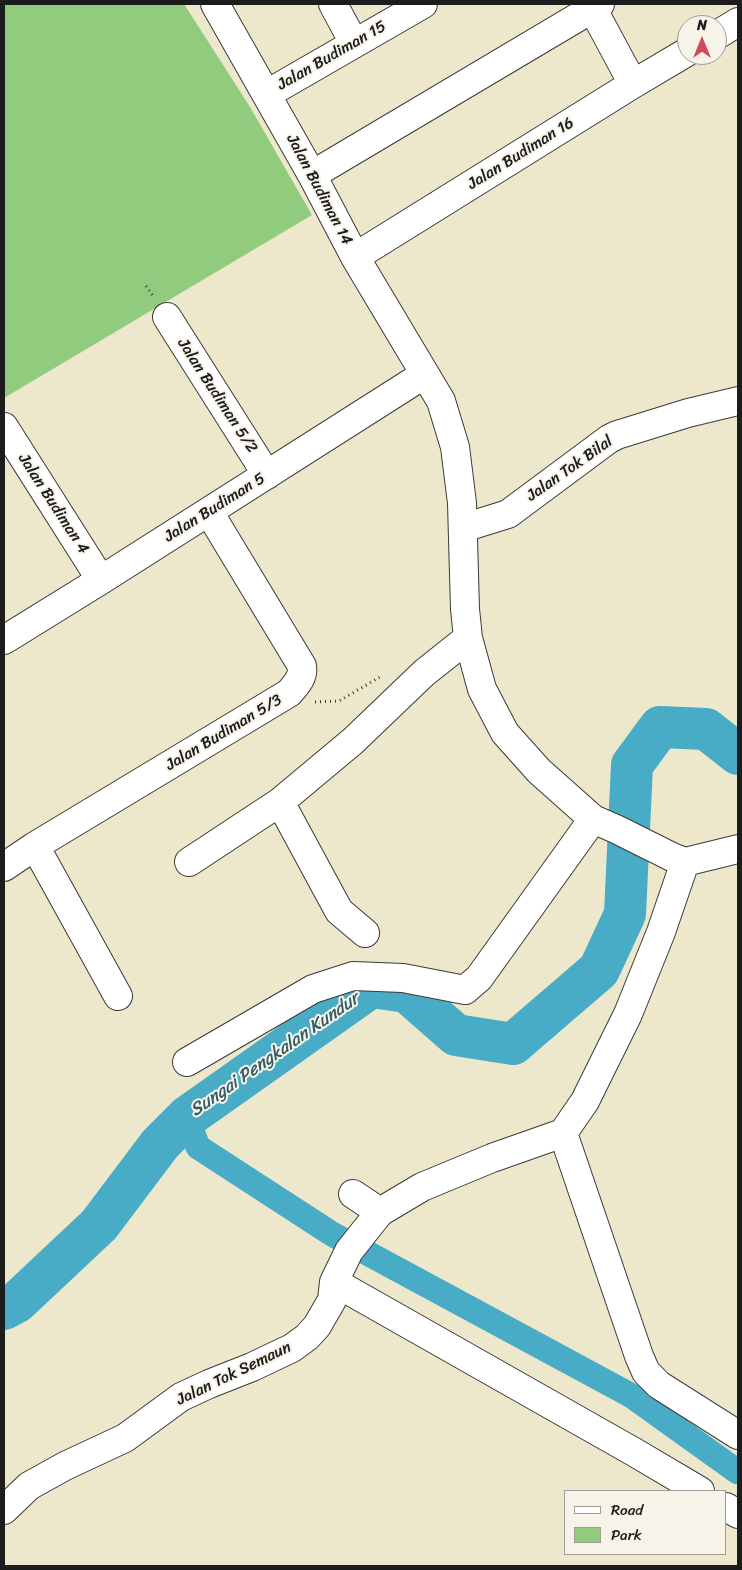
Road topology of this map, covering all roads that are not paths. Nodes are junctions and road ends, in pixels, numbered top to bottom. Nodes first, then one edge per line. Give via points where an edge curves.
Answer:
1 (215, 4) edge
2 (333, 4) edge
3 (423, 4) edge
4 (594, 5) edge
5 (738, 22) edge
6 (727, 29) edge
7 (354, 43) junction
8 (677, 58) edge
9 (634, 84) junction
10 (267, 94) junction
11 (312, 175) junction
12 (355, 257) junction
13 (167, 317) dead end
14 (425, 374) junction
15 (738, 401) edge
16 (4, 427) edge
17 (268, 474) junction
18 (209, 512) junction
19 (463, 528) junction
20 (101, 580) junction
21 (468, 638) junction
22 (4, 640) edge
23 (280, 802) junction
24 (592, 819) junction
25 (35, 846) junction
26 (738, 849) edge
27 (678, 859) junction
28 (189, 862) dead end
29 (4, 866) edge
30 (366, 933) dead end
31 (118, 996) dead end
32 (187, 1062) dead end
33 (563, 1133) junction
34 (353, 1194) dead end
35 (365, 1232) junction
36 (334, 1282) junction
37 (738, 1434) edge
38 (698, 1490) edge
39 (727, 1508) edge
40 (4, 1510) edge
41 (738, 1514) edge

1 - 10 street, Jalan Budiman 14
2 - 7 street
3 - 7 street, Jalan Budiman 15
4 - 9 street
4 - 11 street
5 - 6 street
7 - 10 street, Jalan Budiman 15
8 - 9 street, Jalan Budiman 16
9 - 12 street, Jalan Budiman 16
10 - 11 street, Jalan Budiman 14
11 - 12 street, Jalan Budiman 14
12 - 14 street, Jalan Budiman 14
13 - 17 street, Jalan Budiman 5/2
14 - 17 street, Jalan Budiman 5
14 - 19 street, Jalan Budiman 14 via 441,401 455,447
15 - 19 street, Jalan Tok Bilal via 617,435 508,514
16 - 20 street, Jalan Budiman 4
17 - 18 street, Jalan Budiman 5
18 - 20 street, Jalan Budiman 5
18 - 25 street, Jalan Budiman 5/3 via 302,666 298,682 289,694
19 - 21 street, Jalan Budiman 14
20 - 22 street, Jalan Budiman 5
21 - 23 street via 424,674 353,742
21 - 24 street, Jalan Budiman 14 via 482,689 505,733
23 - 28 street
23 - 30 street via 339,911
24 - 27 street, Jalan Budiman 14
24 - 32 street via 479,978 465,990 403,978 353,976 313,989
25 - 29 street, Jalan Budiman 5/3
25 - 31 street
26 - 27 street
27 - 33 street via 661,932 628,1014 585,1101
33 - 35 street via 422,1186
33 - 37 street via 646,1372 659,1386
34 - 35 street
35 - 36 street, Jalan Tok Semaun
36 - 38 street
36 - 40 street, Jalan Tok Semaun via 332,1300 317,1326 292,1348 181,1397 125,1438 29,1486
39 - 41 street

